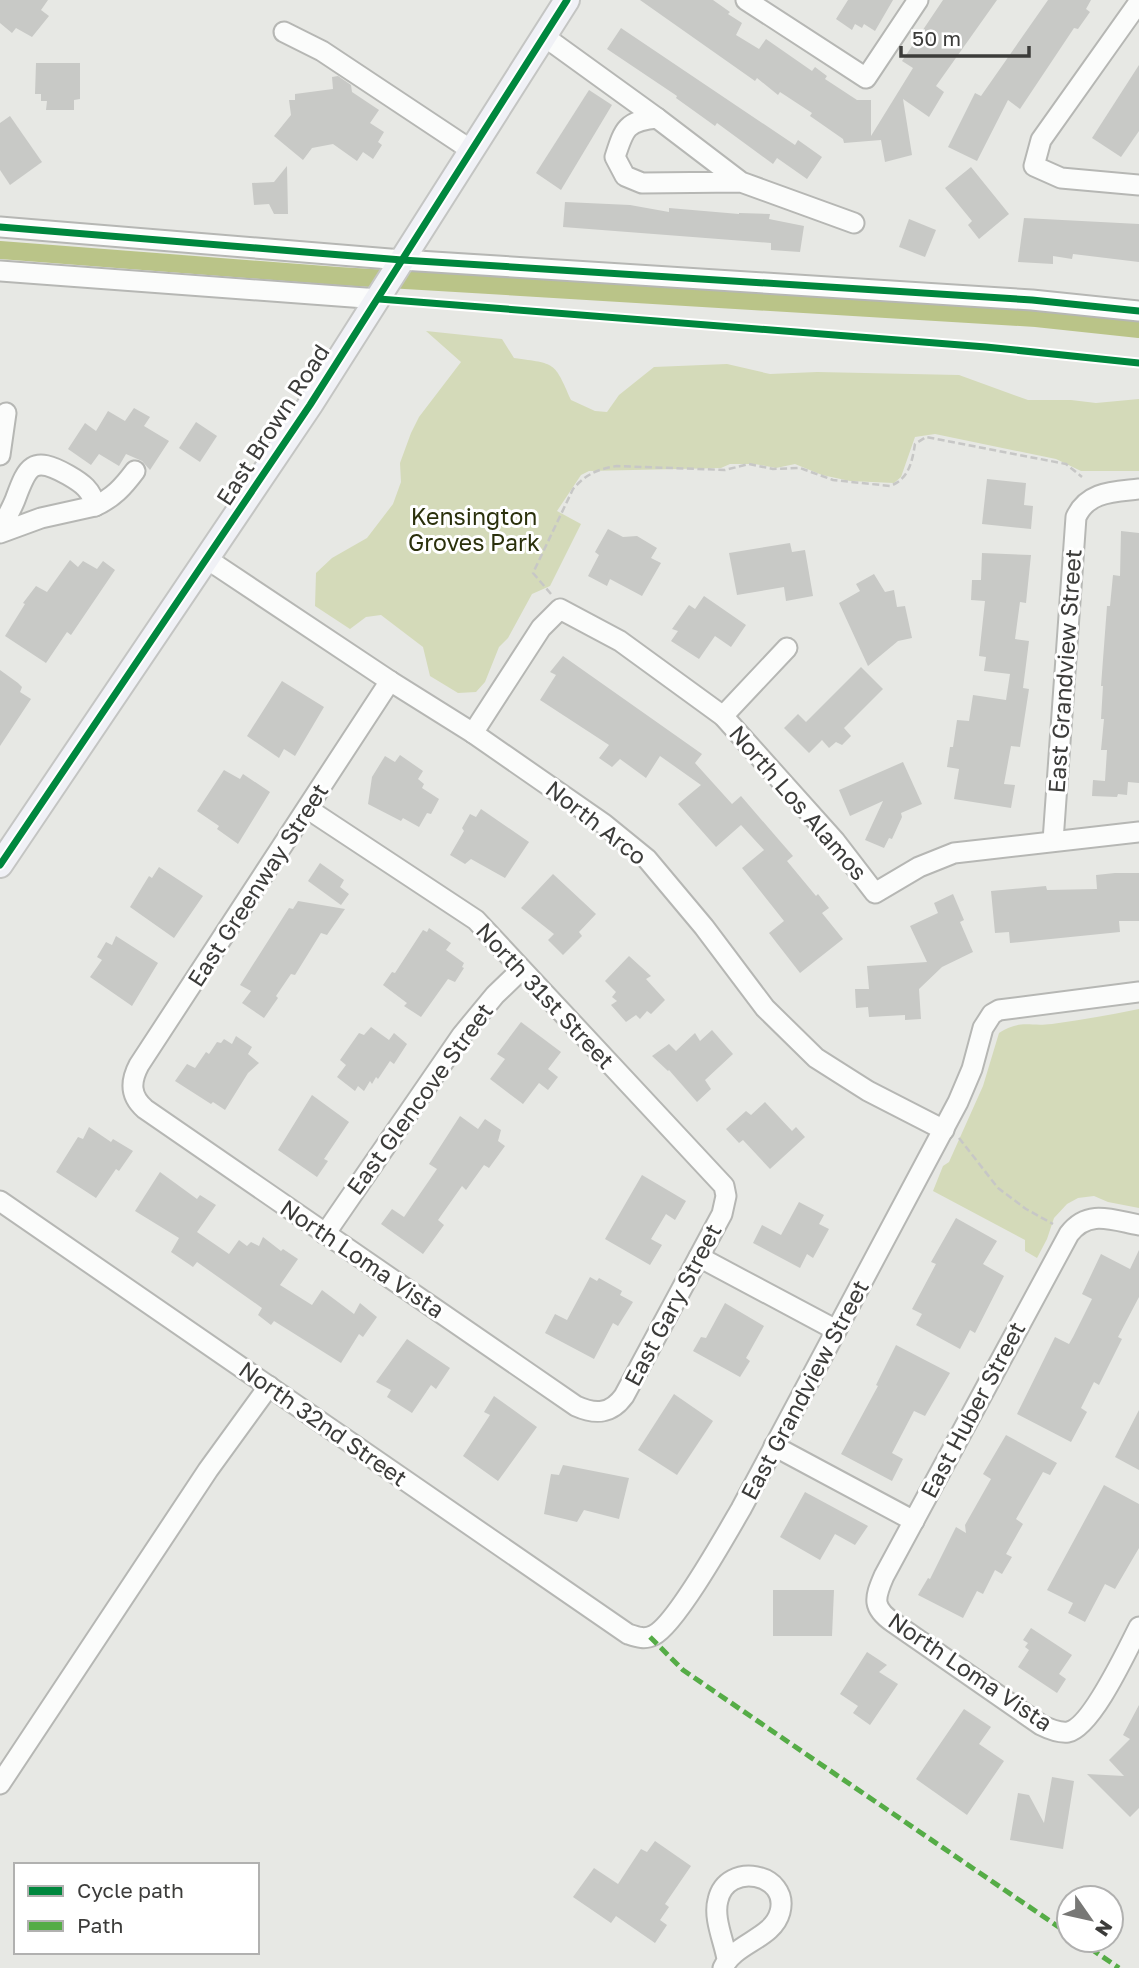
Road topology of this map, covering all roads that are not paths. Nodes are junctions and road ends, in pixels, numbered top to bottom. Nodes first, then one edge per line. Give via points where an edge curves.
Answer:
1 (567, 0) edge
2 (746, 0) edge
3 (918, 0) edge
4 (1139, 2) edge
5 (284, 32) dead end
6 (545, 37) junction
7 (657, 118) junction
8 (471, 150) junction
9 (741, 183) junction
10 (1139, 185) edge
11 (854, 223) dead end
12 (0, 227) edge
13 (402, 260) junction
14 (0, 271) edge
15 (379, 299) junction
16 (1139, 311) edge
17 (6, 413) dead end
18 (0, 455) edge
19 (135, 471) dead end
20 (1139, 489) edge
21 (94, 506) junction
22 (0, 531) edge
23 (207, 559) junction
24 (787, 648) dead end
25 (390, 681) junction
26 (723, 716) junction
27 (473, 733) junction
28 (308, 809) junction
29 (1139, 832) edge
30 (1054, 841) junction
31 (0, 865) edge
32 (521, 970) junction
33 (1139, 992) edge
34 (132, 1091) joint
35 (950, 1133) junction
36 (724, 1186) joint
37 (0, 1201) edge
38 (1139, 1225) edge
39 (325, 1234) junction
40 (699, 1256) junction
41 (836, 1330) junction
42 (269, 1387) junction
43 (602, 1412) joint
44 (774, 1446) junction
45 (914, 1521) junction
46 (876, 1604) joint
47 (1139, 1627) edge
48 (650, 1637) joint
49 (0, 1784) edge

1 - 6 main road, East Brown Road
2 - 3 street via 866,78
4 - 10 street via 1041,140 1034,166 1061,178
5 - 8 street via 322,51
6 - 7 street
6 - 8 main road, East Brown Road
7 - 9 street
7 - 9 street via 636,120 624,132 615,157 625,176 642,183
8 - 13 main road, East Brown Road
9 - 11 street
12 - 13 street
13 - 15 main road, East Brown Road
13 - 16 street via 1031,300
14 - 15 street
15 - 23 main road, East Brown Road
17 - 18 street
19 - 21 street via 121,490
20 - 30 street, East Grandview Street via 1099,495 1084,503 1076,517
21 - 22 street
21 - 22 street via 92,494 78,480 55,467 32,467 23,476
23 - 25 street, North Arco
23 - 31 main road, East Brown Road
24 - 26 street
25 - 27 street, North Arco
25 - 28 street, East Greenway Street
26 - 27 street, North Los Alamos via 620,641 560,609 541,628
26 - 30 street, North Los Alamos via 835,841 875,893 954,853
27 - 35 street, North Arco via 647,859 765,1008 816,1058
28 - 32 street, North 31st Street via 476,920
28 - 34 street, East Greenway Street via 139,1065
29 - 30 street, North Los Alamos
32 - 36 street, North 31st Street
32 - 39 street, East Glencove Street via 462,1035
33 - 35 street, East Grandview Street via 1006,1007 992,1014 983,1028
34 - 39 street, North Loma Vista via 145,1110
35 - 41 street, East Grandview Street
36 - 40 street, East Gary Street via 725,1205
37 - 42 street, North 32nd Street
38 - 45 street, East Huber Street via 1095,1218 1080,1222 1065,1240
39 - 43 street, North Loma Vista via 576,1406
40 - 41 street
40 - 43 street, East Gary Street via 624,1396
41 - 44 street, East Grandview Street
42 - 48 street, North 32nd Street via 628,1633
42 - 49 street via 208,1470
44 - 45 street
44 - 48 street, East Grandview Street via 705,1568 668,1623
45 - 46 street, East Huber Street via 884,1576
46 - 47 street, North Loma Vista via 886,1617 1041,1725 1059,1732 1077,1728 1090,1714

